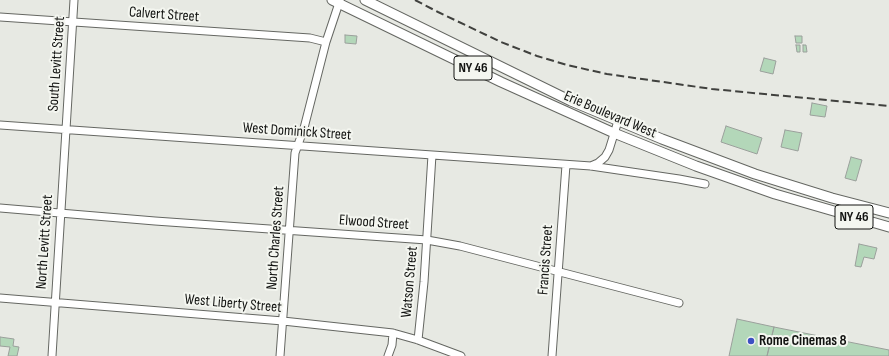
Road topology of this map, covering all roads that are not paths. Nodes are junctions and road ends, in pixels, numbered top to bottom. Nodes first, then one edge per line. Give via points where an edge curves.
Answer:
1 (74, 0) edge
2 (365, 0) edge
3 (337, 1) edge
4 (0, 16) edge
5 (73, 22) junction
6 (326, 42) junction
7 (618, 121) junction
8 (0, 125) edge
9 (66, 130) junction
10 (614, 133) junction
11 (298, 145) junction
12 (432, 155) junction
13 (566, 165) junction
14 (591, 166) junction
15 (705, 184) dead end
16 (0, 208) edge
17 (60, 213) junction
18 (889, 213) edge
19 (889, 227) edge
20 (289, 230) junction
21 (427, 240) junction
22 (558, 271) junction
23 (0, 298) edge
24 (55, 302) junction
25 (679, 303) dead end
26 (283, 321) junction
27 (393, 333) junction
28 (418, 340) junction
29 (52, 356) edge
30 (280, 356) edge
31 (388, 356) edge
32 (461, 356) edge
33 (552, 356) edge

1 - 5 street, South Levitt Street
2 - 7 main road, Erie Boulevard West / NY 46 via 571,101
3 - 6 street, North Charles Street
3 - 10 main road, Erie Boulevard West / NY 46 via 501,82
4 - 5 street, Calvert Street
5 - 6 street, Calvert Street via 303,38
5 - 9 street, South Levitt Street
6 - 11 street, North Charles Street
7 - 10 street
7 - 18 main road, Erie Boulevard West / NY 46 via 755,174
8 - 9 street, West Dominick Street
9 - 11 street, West Dominick Street
9 - 17 street, North Levitt Street
10 - 14 street via 605,157
10 - 19 main road, Erie Boulevard West / NY 46 via 754,186
11 - 12 street, West Dominick Street
11 - 20 street, North Charles Street via 295,153
12 - 13 street, West Dominick Street
12 - 21 street, Watson Street
13 - 14 street, West Dominick Street
13 - 22 street, Francis Street
14 - 15 street, West Dominick Street
16 - 17 street, Elwood Street
17 - 20 street, Elwood Street
17 - 24 street, North Levitt Street
20 - 21 street, Elwood Street
20 - 26 street, North Charles Street
21 - 22 street, Elwood Street
21 - 28 street, Watson Street
22 - 25 street, Elwood Street
22 - 33 street, Francis Street
23 - 24 street, West Liberty Street
24 - 26 street, West Liberty Street
24 - 29 street, North Levitt Street
26 - 27 street, West Liberty Street
26 - 30 street, North Charles Street
27 - 28 street, West Liberty Street
27 - 31 street
28 - 32 street, West Liberty Street

